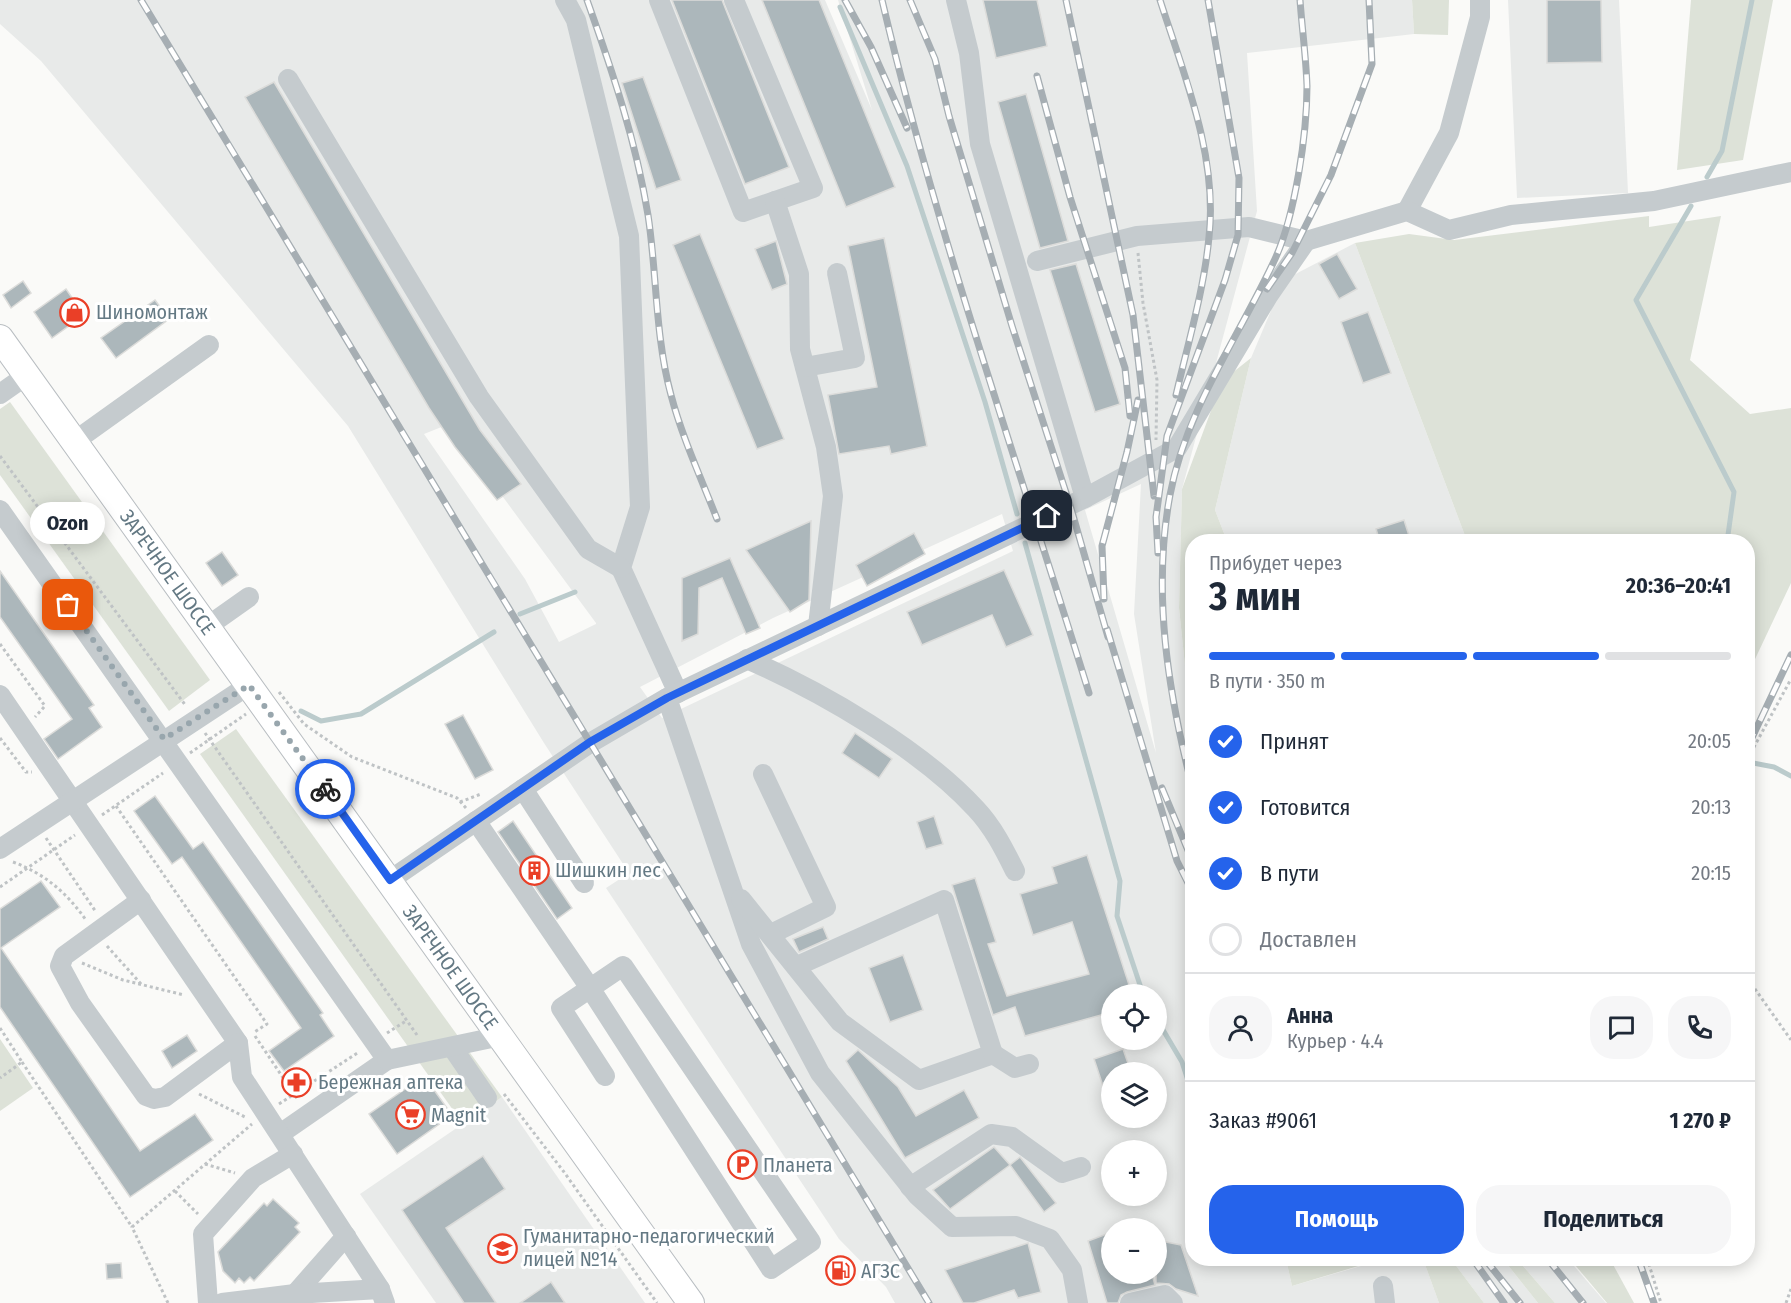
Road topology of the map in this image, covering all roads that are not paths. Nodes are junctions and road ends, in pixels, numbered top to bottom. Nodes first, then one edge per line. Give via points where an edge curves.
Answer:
1 (565, 0) edge
2 (659, 0) edge
3 (734, 0) edge
4 (956, 0) edge
5 (1480, 0) edge
6 (288, 79) dead end
7 (1791, 172) edge
8 (775, 201) junction
9 (1407, 211) junction
10 (1306, 241) junction
11 (1037, 261) dead end
12 (837, 273) dead end
13 (0, 338) edge
14 (209, 345) dead end
15 (805, 367) junction
16 (27, 375) junction
17 (0, 394) edge
18 (75, 441) junction
19 (1085, 498) junction
20 (0, 510) edge
21 (621, 568) junction
22 (249, 597) dead end
23 (208, 626) junction
24 (818, 626) junction
25 (747, 659) junction
26 (256, 694) junction
27 (0, 695) edge
28 (673, 695) junction
29 (164, 739) junction
30 (763, 774) dead end
31 (523, 789) junction
32 (73, 799) junction
33 (476, 821) junction
34 (5, 855) edge
35 (1015, 871) dead end
36 (390, 880) junction
37 (584, 883) dead end
38 (733, 890) junction
39 (141, 900) junction
40 (771, 934) junction
41 (797, 966) junction
42 (590, 988) junction
43 (501, 1036) junction
44 (238, 1043) junction
45 (452, 1047) junction
46 (993, 1054) junction
47 (387, 1060) junction
48 (1029, 1064) dead end
49 (605, 1076) dead end
50 (494, 1095) road end
51 (280, 1134) junction
52 (293, 1154) junction
53 (1081, 1167) dead end
54 (910, 1187) junction
55 (346, 1236) junction
56 (295, 1294) junction
57 (382, 1296) edge
58 (208, 1303) edge
59 (222, 1303) edge
60 (691, 1303) edge
61 (1078, 1303) edge
62 (1130, 1303) edge
63 (1173, 1303) edge

1 - 21 street via 576,20 629,236 640,507
2 - 8 street via 743,212
3 - 8 street via 813,188
4 - 19 street via 969,52 980,144
5 - 9 street via 1480,17 1449,133
6 - 21 street via 479,397 588,549
7 - 9 street via 1654,201 1511,215 1449,230
8 - 15 street via 800,274 800,349
9 - 10 street
10 - 11 street via 1249,227 1137,236
10 - 19 street via 1268,296 1177,448
12 - 15 street via 855,358
13 - 16 main road, ЗАРЕЧНОЕ ШОССЕ
14 - 18 street
15 - 24 street via 826,447 833,496
16 - 17 street
16 - 18 main road, ЗАРЕЧНОЕ ШОССЕ
18 - 23 main road, ЗАРЕЧНОЕ ШОССЕ
19 - 24 street
20 - 29 street
21 - 28 street
22 - 23 street
23 - 26 main road, ЗАРЕЧНОЕ ШОССЕ
24 - 25 street
25 - 28 street
25 - 35 street via 874,727 942,776 977,810
26 - 29 street via 195,719
26 - 36 main road, ЗАРЕЧНОЕ ШОССЕ
27 - 32 street
28 - 31 street via 590,742
28 - 38 street
29 - 32 street
29 - 47 street
30 - 40 street via 826,907
31 - 33 street
31 - 37 street
32 - 34 street via 36,824
32 - 39 street
33 - 36 street
33 - 42 street
36 - 43 main road, ЗАРЕЧНОЕ ШОССЕ
38 - 40 street
38 - 54 street via 751,944 820,1073
39 - 44 street
39 - 44 street via 64,956 60,966 80,1003 146,1096 154,1099 165,1097
40 - 41 street
41 - 46 street via 840,1022 919,1080
41 - 46 street via 944,900
42 - 42 street via 771,1269 811,1242 623,966
42 - 49 street via 561,1008
43 - 45 street
43 - 60 main road, ЗАРЕЧНОЕ ШОССЕ
44 - 51 street via 242,1077
45 - 47 street
45 - 50 street
46 - 48 street via 1015,1068
47 - 51 street
51 - 52 street
52 - 55 street
52 - 58 street via 253,1178 203,1234
53 - 54 street via 1062,1173 1012,1137 991,1134
54 - 61 street via 952,1227 1016,1227 1050,1239 1072,1270
55 - 56 street
55 - 57 street
56 - 57 street
56 - 59 street
62 - 63 street via 1165,1295

